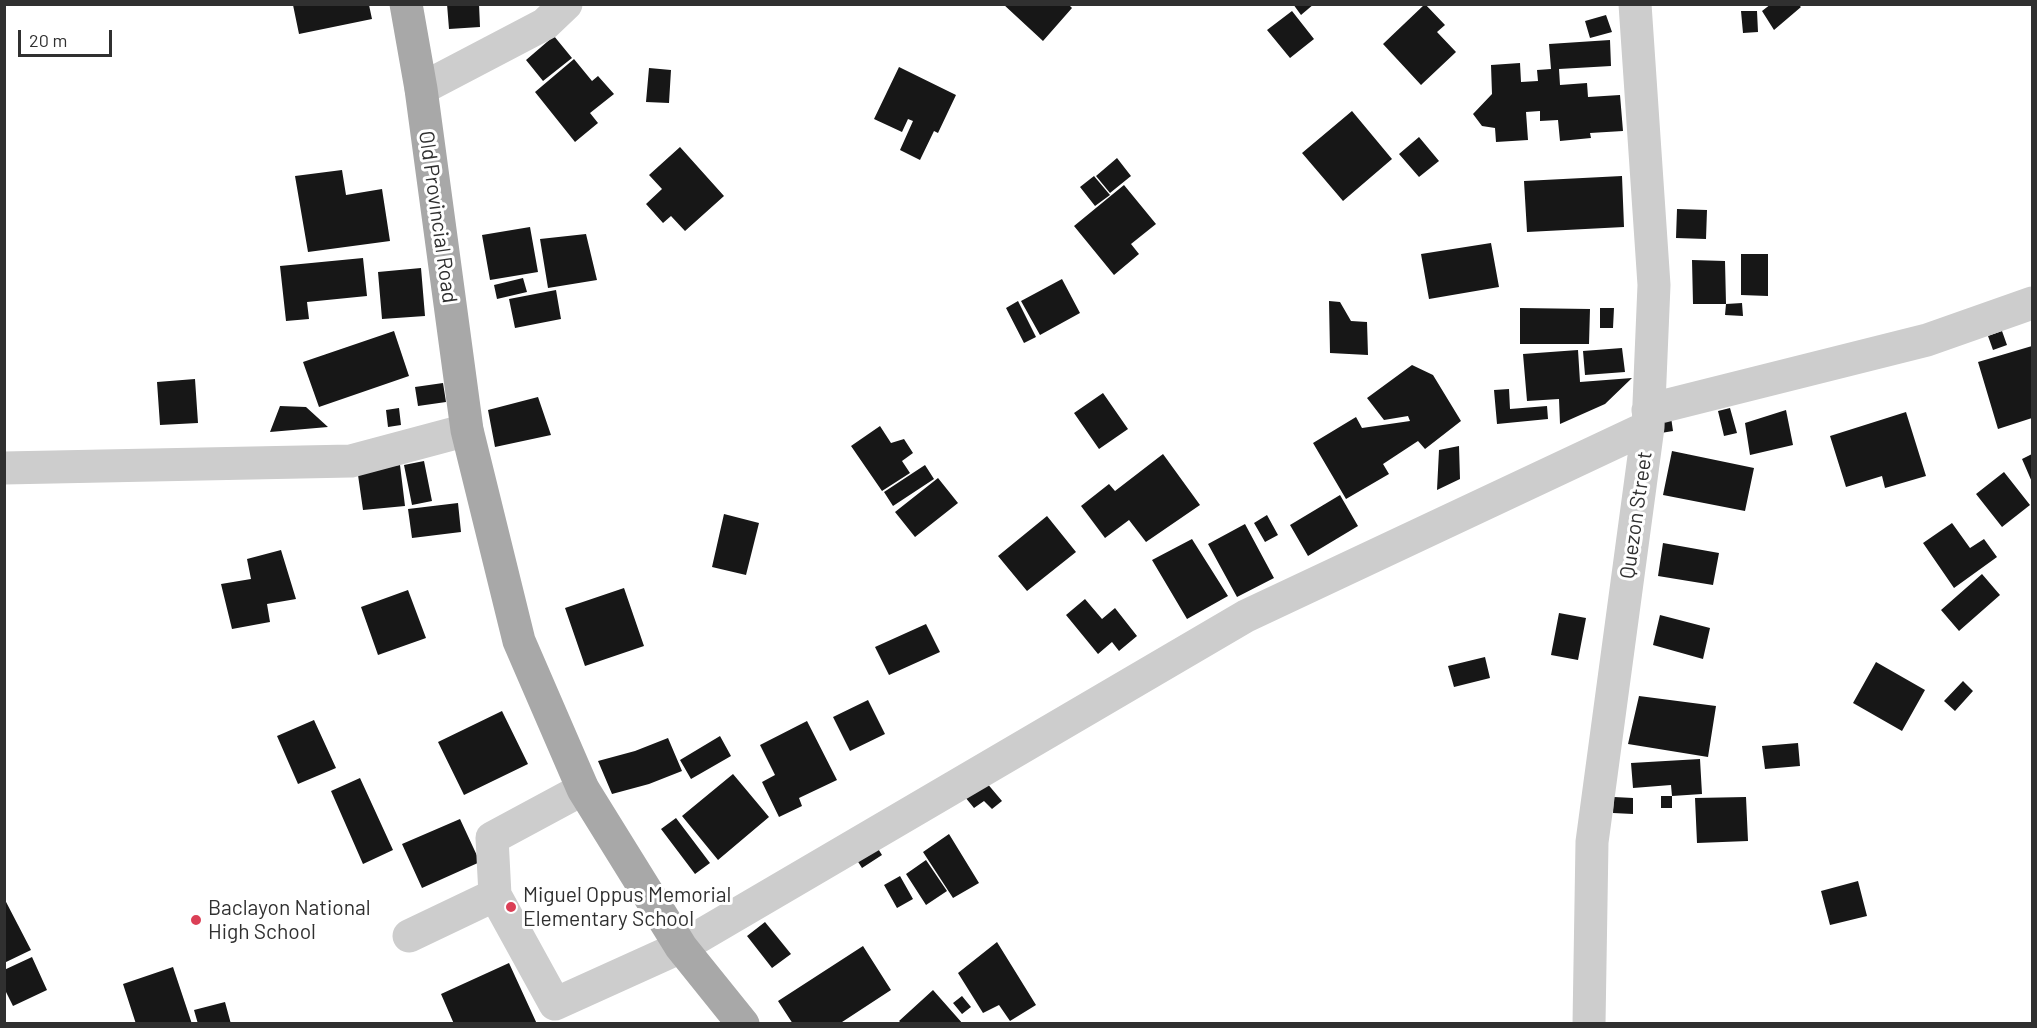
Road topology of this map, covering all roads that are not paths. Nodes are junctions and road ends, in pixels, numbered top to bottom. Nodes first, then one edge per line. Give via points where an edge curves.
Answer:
1 (406, 4) edge
2 (566, 4) edge
3 (1635, 4) edge
4 (421, 88) junction
5 (2032, 303) edge
6 (1648, 418) junction
7 (467, 430) junction
8 (4, 468) edge
9 (583, 789) junction
10 (495, 895) junction
11 (409, 936) dead end
12 (681, 947) junction
13 (743, 1023) edge
14 (1589, 1023) edge

1 - 4 main road, Old Provincial Road
2 - 4 street via 545,24
3 - 6 street, Quezon Street via 1654,285
4 - 7 main road, Old Provincial Road
5 - 6 street via 1927,340
6 - 12 street via 1246,616
6 - 14 street, Quezon Street via 1592,842
7 - 8 street via 351,461
7 - 9 main road, Old Provincial Road via 519,641
9 - 10 street via 492,838
9 - 12 main road, Old Provincial Road
10 - 11 street
10 - 12 street via 555,1004
12 - 13 main road, Old Provincial Road

